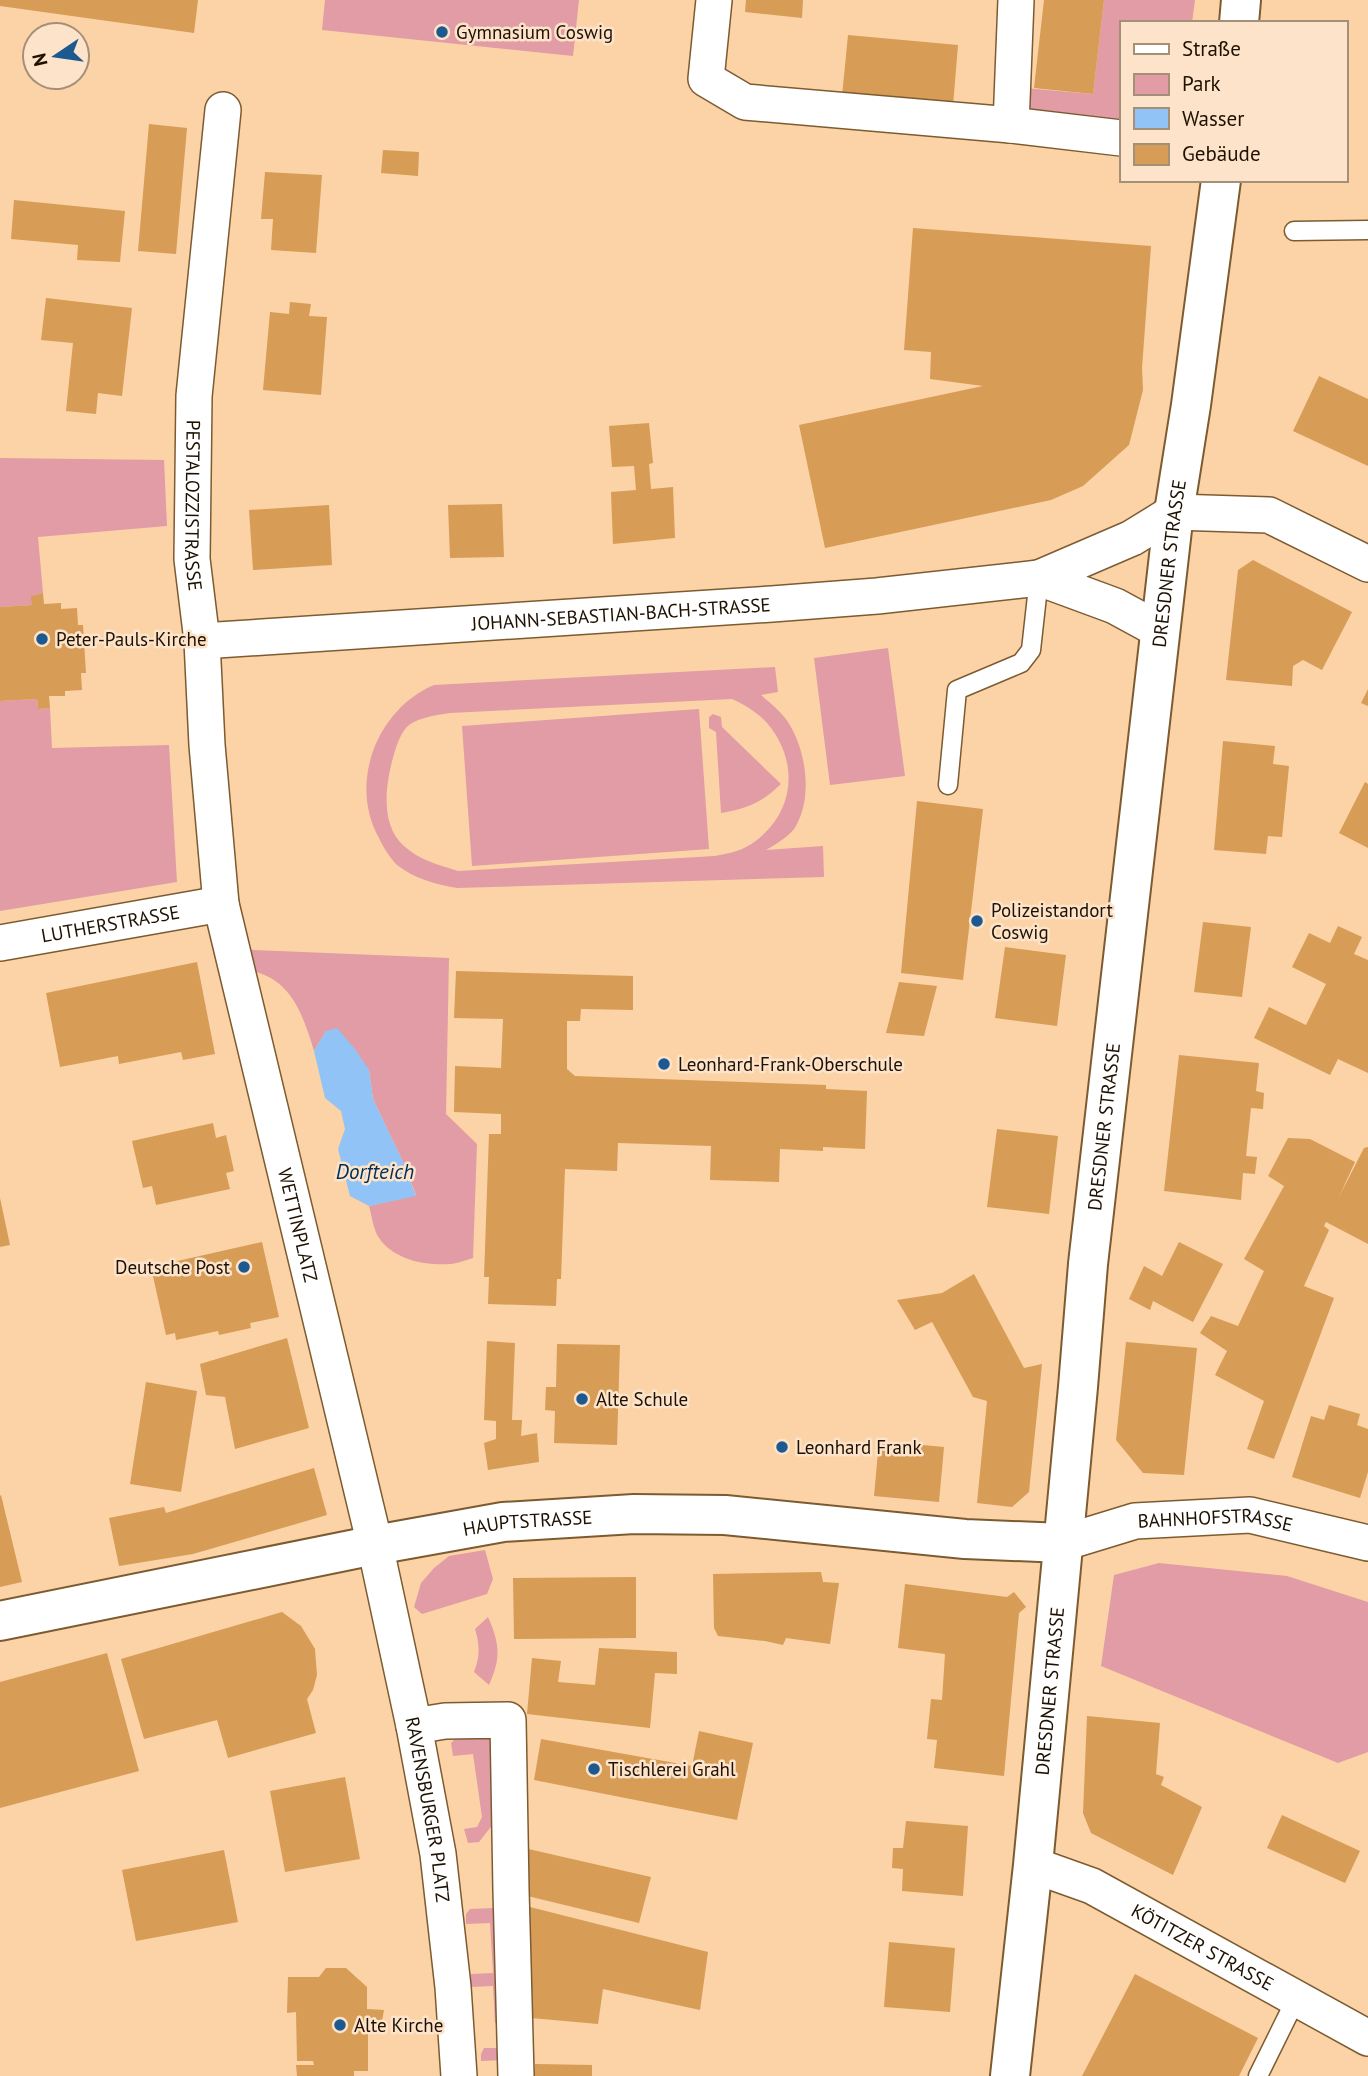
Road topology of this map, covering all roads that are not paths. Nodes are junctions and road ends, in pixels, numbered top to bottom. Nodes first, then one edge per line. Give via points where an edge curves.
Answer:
1 (714, 0) edge
2 (1016, 0) edge
3 (1241, 0) edge
4 (1239, 21) edge
5 (223, 110) dead end
6 (1011, 125) junction
7 (1120, 138) edge
8 (1221, 182) edge
9 (1368, 230) edge
10 (1294, 231) dead end
11 (1174, 512) junction
12 (1368, 564) edge
13 (1039, 578) junction
14 (1161, 631) junction
15 (202, 641) junction
16 (948, 785) dead end
17 (221, 904) junction
18 (0, 943) edge
19 (1063, 1543) junction
20 (1368, 1543) edge
21 (375, 1545) junction
22 (0, 1621) edge
23 (414, 1726) junction
24 (1033, 1865) junction
25 (1296, 1999) junction
26 (1368, 2038) edge
27 (459, 2076) edge
28 (516, 2076) edge
29 (1010, 2076) edge
30 (1258, 2076) edge

1 - 6 street via 706,79 745,102
2 - 6 street
3 - 4 main road
5 - 15 street, PESTALOZZISTRASSE via 194,396 192,559
6 - 7 street
8 - 11 main road, DRESDNER STRASSE
9 - 10 lane
11 - 12 street via 1269,515
11 - 13 street, JOHANN-SEBASTIAN-BACH-STRASSE via 1132,538
11 - 14 main road, DRESDNER STRASSE
13 - 14 street, JOHANN-SEBASTIAN-BACH-STRASSE via 1115,607
13 - 15 street, JOHANN-SEBASTIAN-BACH-STRASSE via 772,604
13 - 16 lane via 1031,650 1021,663 957,690
14 - 19 main road, DRESDNER STRASSE via 1088,1264
15 - 17 street, PESTALOZZISTRASSE
17 - 18 street, LUTHERSTRASSE
17 - 21 street, WETTINPLATZ
19 - 20 street, BAHNHOFSTRASSE via 1135,1521 1250,1515
19 - 21 main road, HAUPTSTRASSE via 965,1539 725,1515 634,1514 503,1522
19 - 24 main road, DRESDNER STRASSE
21 - 22 main road, HAUPTSTRASSE
21 - 23 street, RAVENSBURGER PLATZ
23 - 27 street, RAVENSBURGER PLATZ via 438,1854
23 - 28 street via 508,1720
24 - 25 street, KÖTITZER STRASSE via 1092,1886
24 - 29 main road, DRESDNER STRASSE
25 - 26 street, KÖTITZER STRASSE
25 - 30 lane

